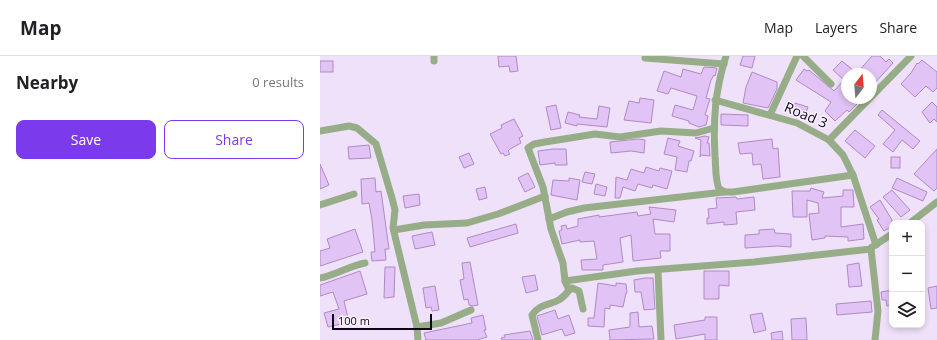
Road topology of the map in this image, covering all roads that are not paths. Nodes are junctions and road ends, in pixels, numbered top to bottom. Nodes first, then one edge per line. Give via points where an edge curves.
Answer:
1 (726, 56) edge
2 (797, 56) edge
3 (803, 56) edge
4 (645, 58) dead end
5 (906, 58) edge
6 (724, 64) junction
7 (831, 84) dead end
8 (877, 91) edge
9 (715, 100) junction
10 (865, 104) edge
11 (770, 115) junction
12 (714, 128) junction
13 (320, 131) edge
14 (829, 140) junction
15 (853, 175) junction
16 (725, 192) junction
17 (354, 194) dead end
18 (545, 196) junction
19 (937, 202) edge
20 (320, 205) edge
21 (549, 219) junction
22 (914, 220) edge
23 (394, 230) junction
24 (889, 236) edge
25 (873, 247) junction
26 (365, 263) dead end
27 (658, 271) junction
28 (320, 278) edge
29 (565, 281) junction
30 (569, 290) junction
31 (583, 309) dead end
32 (471, 310) dead end
33 (417, 327) junction
34 (418, 340) edge
35 (538, 340) edge
36 (661, 340) edge
37 (875, 340) edge

1 - 6 street
2 - 11 street
3 - 7 street
4 - 6 street
5 - 8 street, Road 3
6 - 9 street
9 - 11 street, Road 3
9 - 12 street
10 - 14 street, Road 3
11 - 14 street, Road 3 via 797,123
12 - 16 street via 717,184 719,189
12 - 18 street via 696,133 661,131 620,138 595,134 534,144 528,148
13 - 23 street via 349,126 357,128 376,144 395,210
14 - 15 street via 844,155
15 - 16 street
15 - 25 street
16 - 21 street via 584,208
17 - 20 street
18 - 21 street
18 - 23 street via 467,223 424,225
19 - 22 street
21 - 29 street via 563,263
23 - 33 street
24 - 25 street
25 - 27 street
25 - 37 street via 878,311
26 - 28 street
27 - 29 street via 636,271
27 - 36 street
29 - 30 street
30 - 31 street via 572,288 579,291
30 - 35 street via 560,301 537,308 532,315
32 - 33 street via 441,324
33 - 34 street

